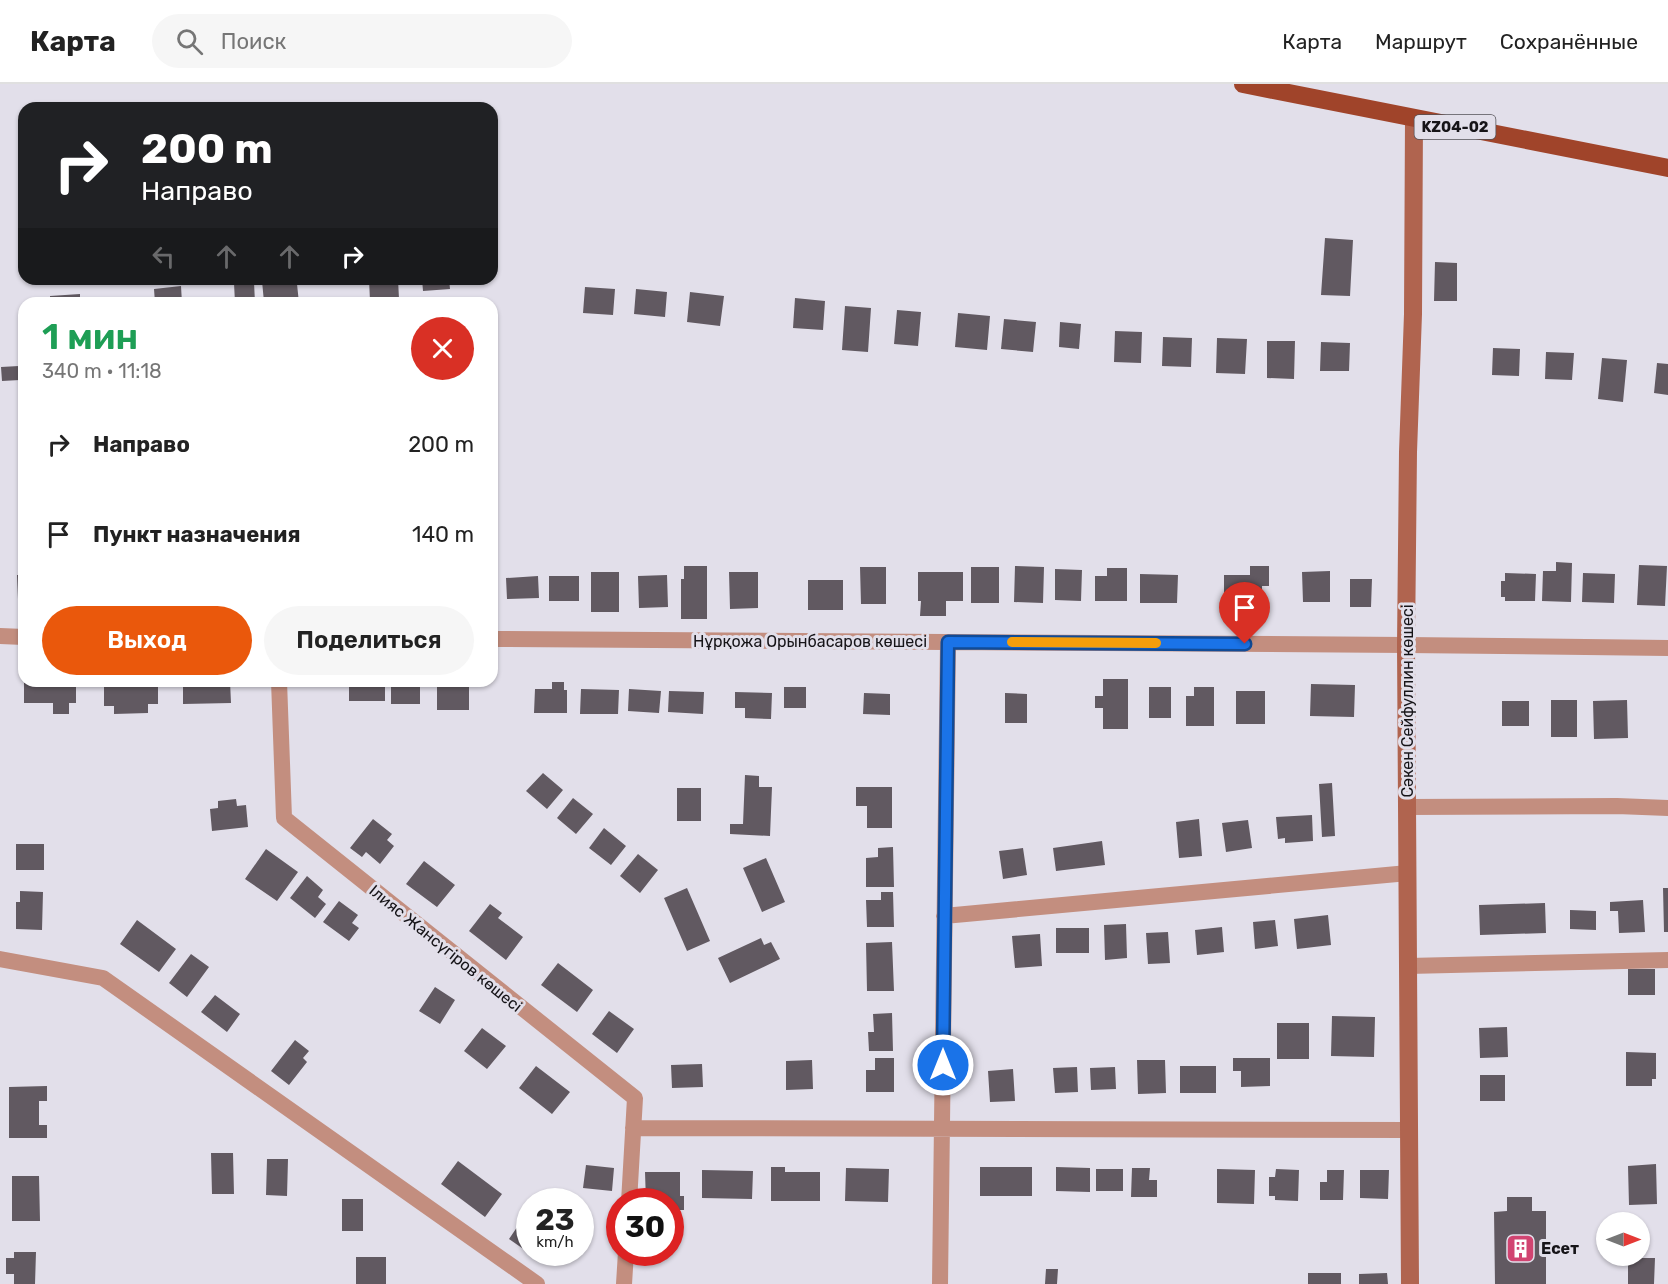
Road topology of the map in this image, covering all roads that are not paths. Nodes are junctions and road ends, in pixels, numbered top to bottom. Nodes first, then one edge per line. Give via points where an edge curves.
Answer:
1 (1243, 84) edge
2 (1414, 119) junction
3 (1668, 168) edge
4 (0, 636) edge
5 (18, 637) edge
6 (498, 639) edge
7 (948, 642) junction
8 (1406, 645) junction
9 (1668, 648) edge
10 (279, 687) edge
11 (1407, 807) junction
12 (1668, 808) edge
13 (1408, 873) junction
14 (944, 916) junction
15 (0, 959) edge
16 (1668, 960) edge
17 (1408, 966) junction
18 (633, 1128) junction
19 (943, 1130) junction
20 (1409, 1130) junction
21 (630, 1188) edge
22 (625, 1266) edge
23 (537, 1284) edge
24 (624, 1284) edge
25 (940, 1284) edge
26 (1410, 1284) edge

1 - 2 main road, KZ04-02
2 - 3 main road, KZ04-02
2 - 8 street, Сәкен Сейфуллин көшесі
4 - 5 street
6 - 7 street, Нұрқожа Орынбасаров көшесі
7 - 8 street, Нұрқожа Орынбасаров көшесі
7 - 14 street
8 - 9 street, Нұрқожа Орынбасаров көшесі
8 - 11 street, Сәкен Сейфуллин көшесі
10 - 18 street, Ілияс Жансүгіров көшесі via 284,818 635,1098
11 - 12 street
11 - 13 street, Сәкен Сейфуллин көшесі
13 - 14 street
13 - 17 street, Сәкен Сейфуллин көшесі
14 - 19 street
15 - 23 street via 103,978
16 - 17 street
17 - 20 street, Сәкен Сейфуллин көшесі
18 - 19 street
18 - 21 street, Ілияс Жансүгіров көшесі
19 - 20 street
19 - 25 street
20 - 26 street, Сәкен Сейфуллин көшесі
22 - 24 street

